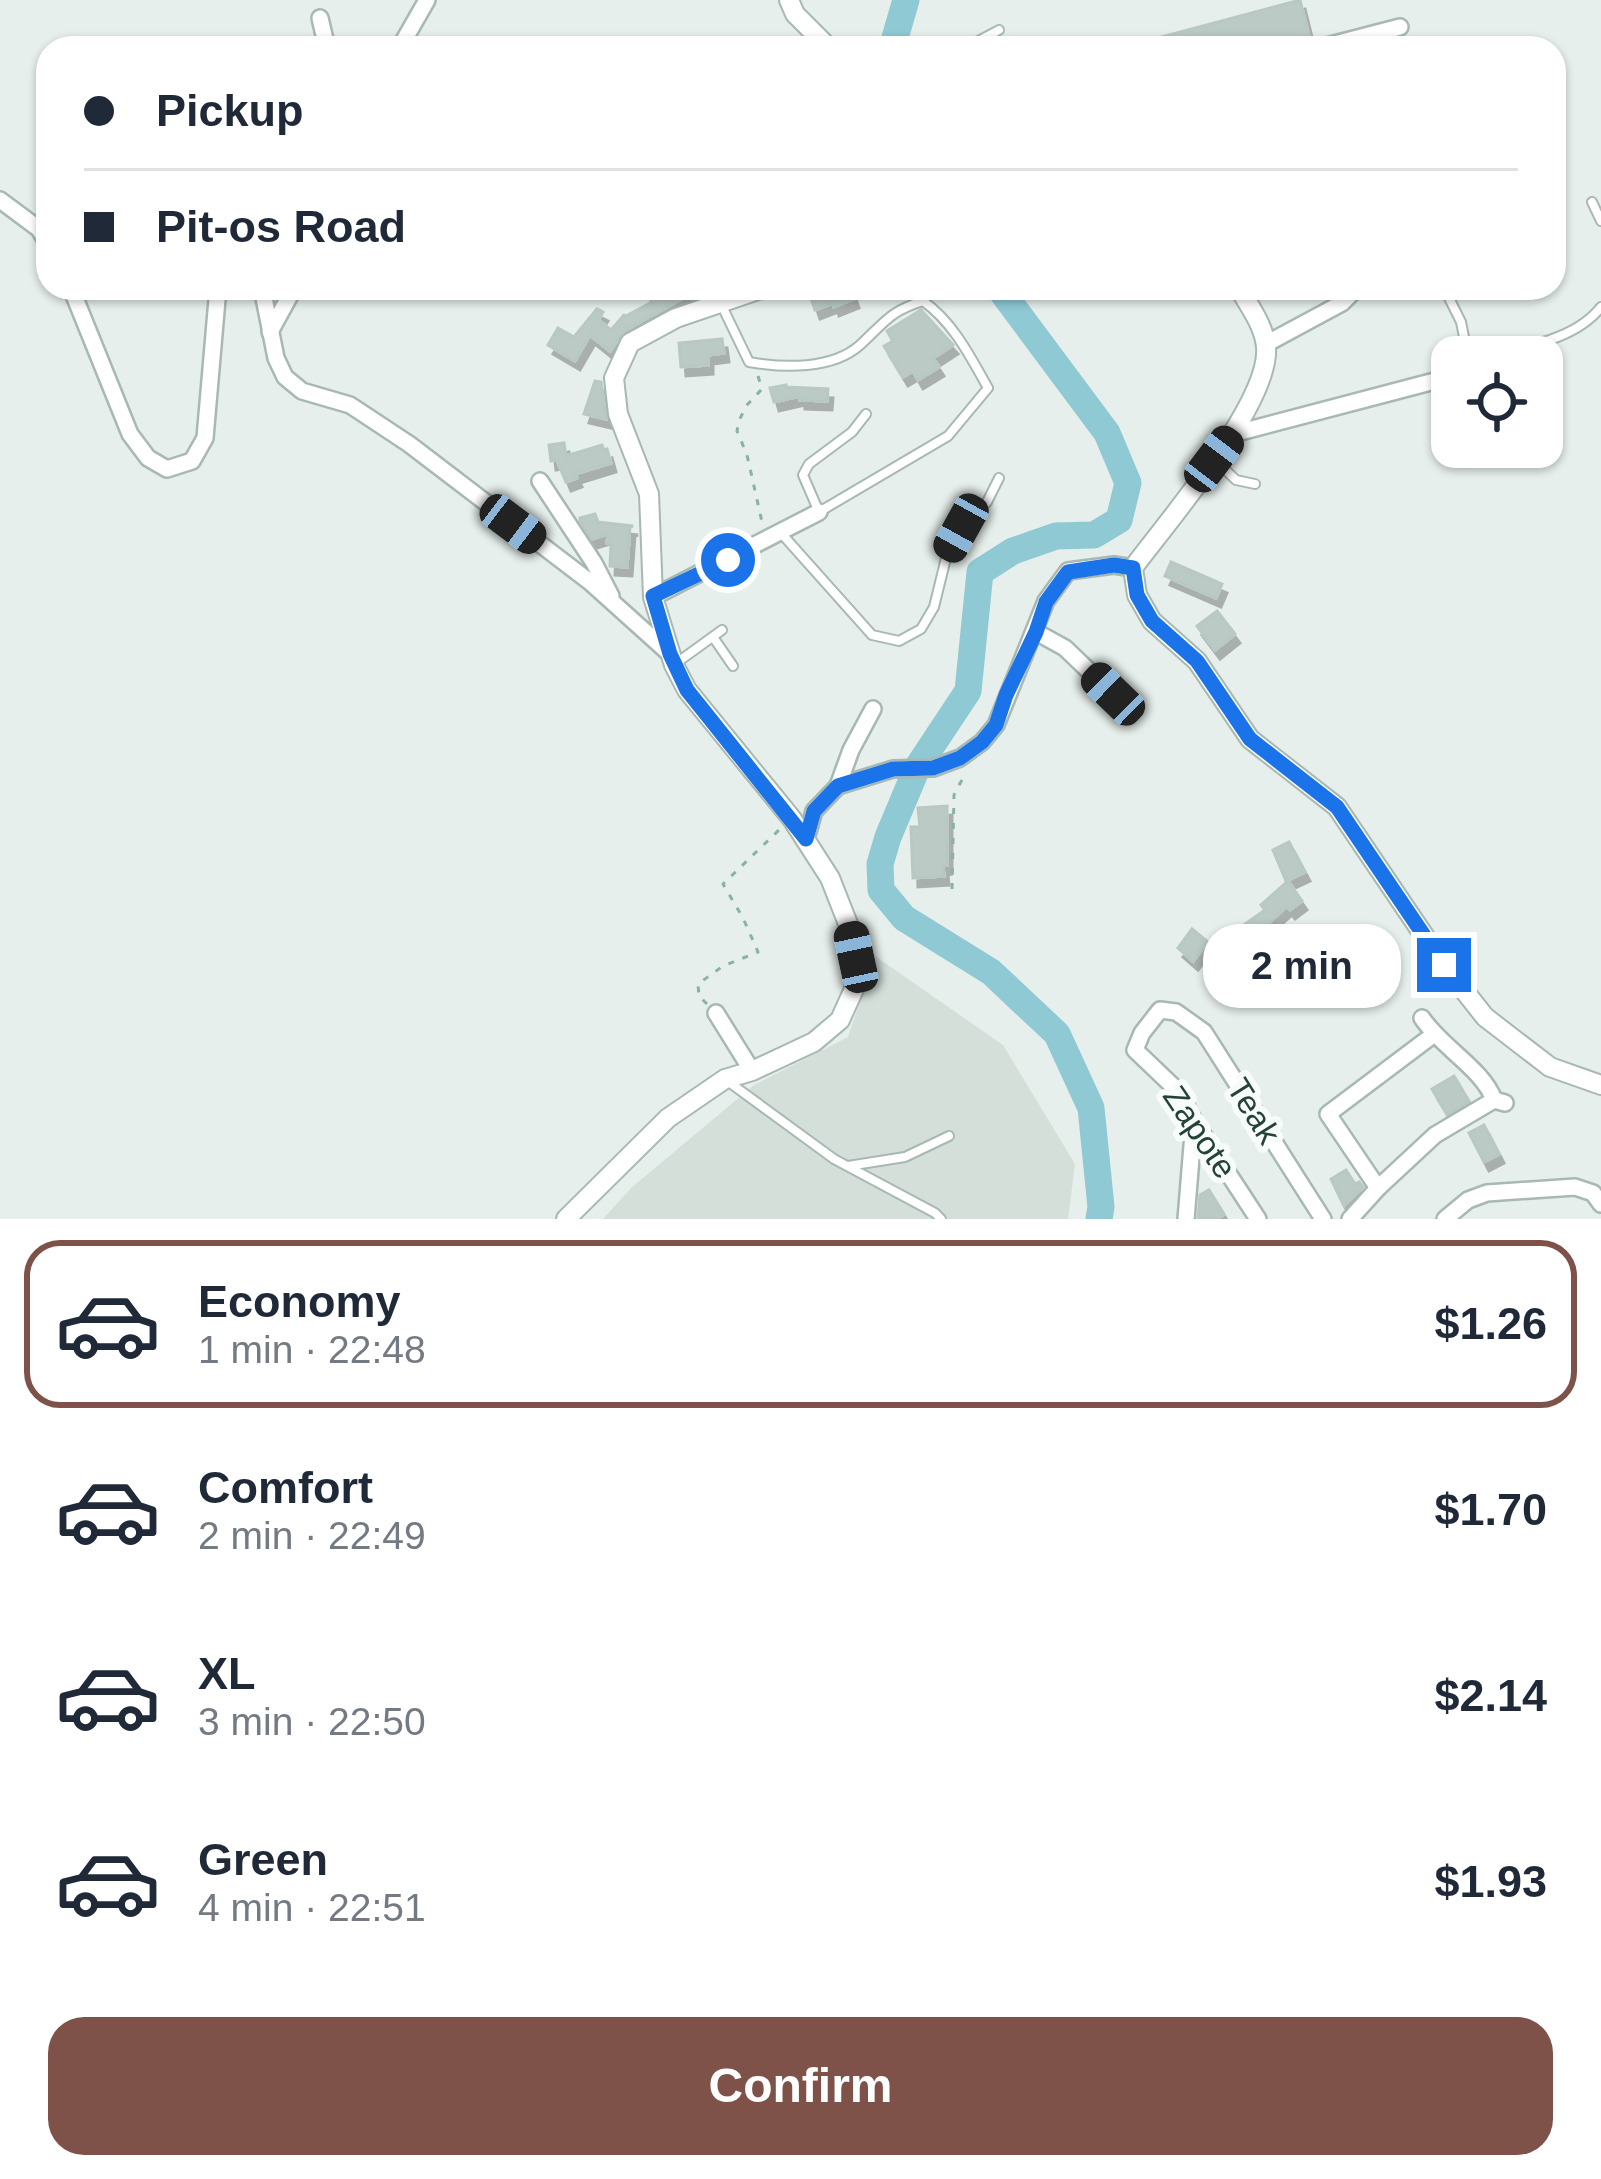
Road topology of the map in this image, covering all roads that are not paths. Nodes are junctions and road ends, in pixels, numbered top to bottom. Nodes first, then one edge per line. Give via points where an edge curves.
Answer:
1 (427, 0) edge
2 (789, 0) edge
3 (320, 18) dead end
4 (1400, 27) dead end
5 (999, 30) dead end
6 (324, 36) edge
7 (406, 36) edge
8 (817, 36) edge
9 (987, 36) edge
10 (1365, 36) edge
11 (0, 200) edge
12 (1592, 202) dead end
13 (1601, 221) edge
14 (36, 227) edge
15 (75, 300) edge
16 (217, 300) edge
17 (264, 300) edge
18 (287, 300) edge
19 (730, 300) edge
20 (1246, 300) edge
21 (1345, 300) edge
22 (1451, 300) edge
23 (721, 303) junction
24 (1601, 307) edge
25 (269, 332) junction
26 (1463, 336) edge
27 (1558, 336) edge
28 (1266, 344) junction
29 (1431, 382) edge
30 (866, 414) dead end
31 (1233, 434) junction
32 (1214, 459) junction
33 (999, 478) dead end
34 (540, 481) dead end
35 (1255, 484) dead end
36 (819, 512) junction
37 (772, 536) junction
38 (1133, 568) junction
39 (653, 596) junction
40 (615, 605) junction
41 (722, 630) dead end
42 (1036, 632) junction
43 (713, 637) junction
44 (672, 659) junction
45 (733, 666) dead end
46 (1113, 694) dead end
47 (873, 709) dead end
48 (838, 786) junction
49 (806, 839) junction
50 (716, 1013) road end
51 (1422, 1018) dead end
52 (1433, 1035) junction
53 (1135, 1050) joint
54 (752, 1071) junction
55 (725, 1079) junction
56 (1601, 1085) edge
57 (1194, 1121) junction
58 (949, 1136) dead end
59 (846, 1166) junction
60 (1378, 1188) junction
61 (1601, 1204) edge
62 (566, 1219) edge
63 (940, 1219) edge
64 (1186, 1219) edge
65 (1258, 1219) edge
66 (1323, 1219) edge
67 (1350, 1219) edge
68 (1445, 1219) edge

1 - 7 street
2 - 8 street
3 - 6 street
4 - 10 street
5 - 9 lane
11 - 14 street
12 - 13 lane
15 - 16 street via 130,434 166,469 191,461 205,438
17 - 25 street
18 - 25 street
19 - 23 street
20 - 28 street
21 - 28 street
22 - 26 lane
23 - 36 lane via 748,362 775,366 830,361 856,349 898,309 922,301 957,334 988,388 948,436
23 - 39 street via 630,343 614,378 617,414 649,494
24 - 27 lane
25 - 40 street via 285,377 302,391 350,405 409,444
28 - 31 street via 1266,364
29 - 31 street
30 - 36 lane via 803,475
31 - 32 street
32 - 35 lane
32 - 38 street
33 - 37 lane via 947,554 928,618 899,641 872,635
34 - 40 street
36 - 37 street
37 - 39 street
38 - 42 street via 1068,572
38 - 56 street via 1152,621 1197,661 1250,739 1337,807 1485,1017 1550,1066
39 - 44 street
40 - 44 street
41 - 43 lane
42 - 46 street
42 - 48 street via 982,742 933,768 893,769
43 - 44 lane
43 - 45 lane
44 - 49 street via 687,690
47 - 48 street
48 - 49 street via 814,811
49 - 54 street via 850,928 854,989 840,1020 814,1042
50 - 54 street
51 - 52 street
52 - 60 street via 1328,1114
52 - 60 street via 1500,1101 1436,1136
53 - 57 street, Zapote via 1178,1092
53 - 66 street, Teak via 1160,1010 1204,1032
54 - 55 street
55 - 59 lane
55 - 62 street via 668,1118
57 - 64 street
57 - 65 street, Zapote
58 - 59 lane via 905,1156
59 - 63 lane
60 - 67 street
61 - 68 street via 1575,1187 1487,1193

